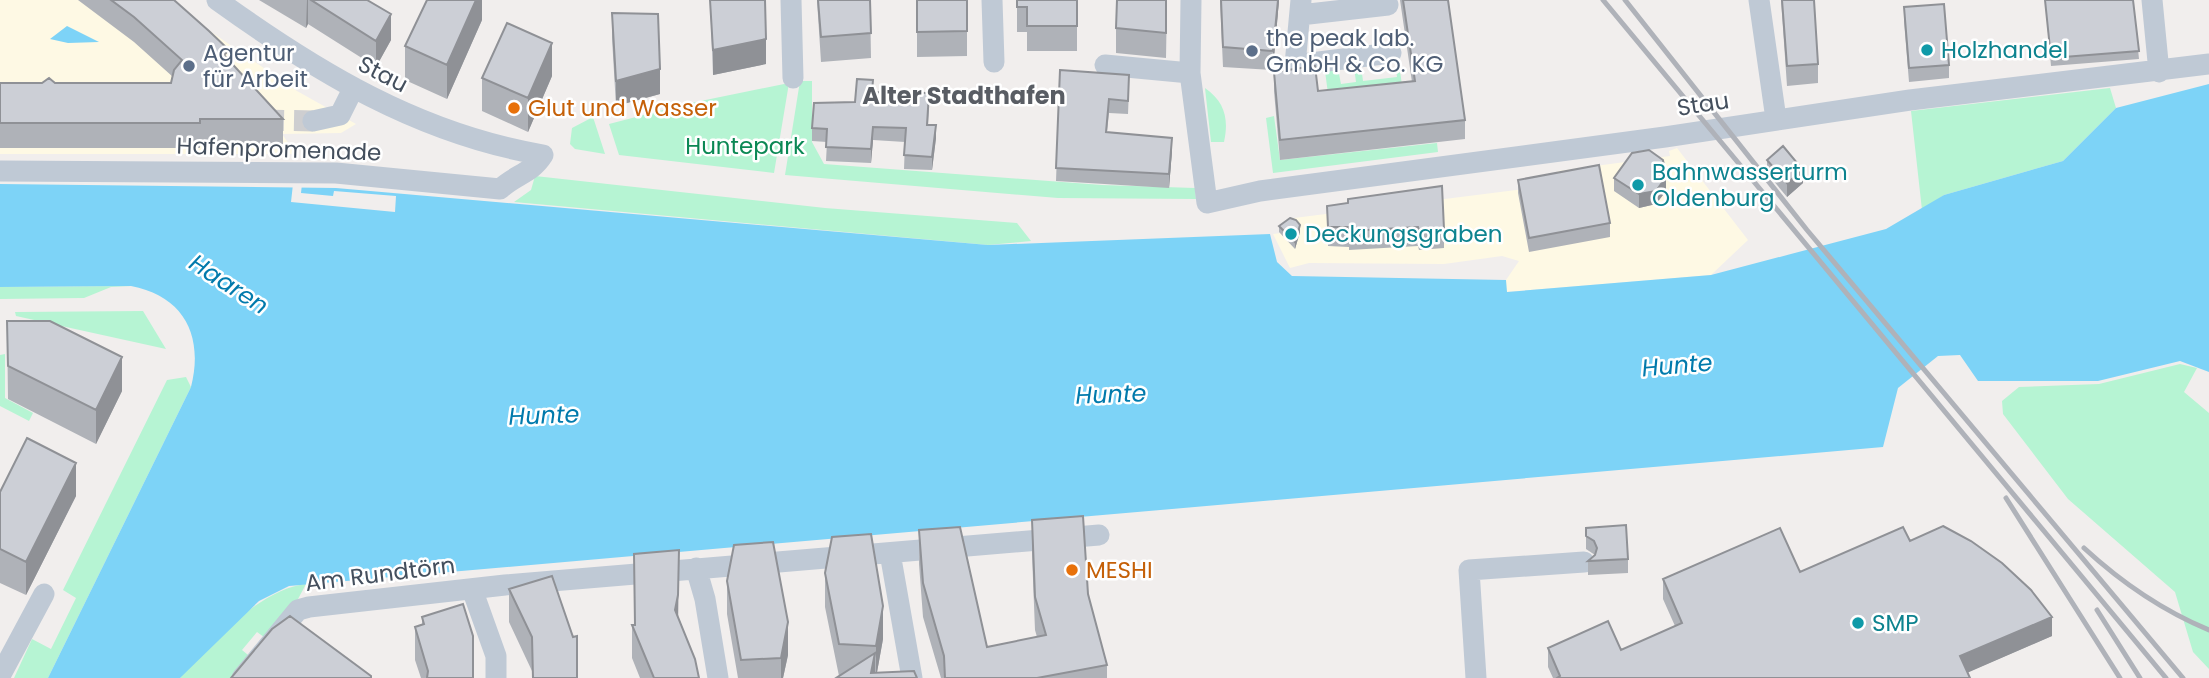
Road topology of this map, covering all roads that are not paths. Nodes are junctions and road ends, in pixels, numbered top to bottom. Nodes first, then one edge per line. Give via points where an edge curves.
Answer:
1 (217, 0) edge
2 (791, 0) edge
3 (992, 0) edge
4 (1191, 0) edge
5 (1759, 0) edge
6 (2152, 0) edge
7 (1388, 5) dead end
8 (1301, 7) edge
9 (1391, 53) dead end
10 (994, 62) dead end
11 (2209, 64) edge
12 (1105, 65) dead end
13 (2159, 72) junction
14 (1190, 73) junction
15 (793, 78) dead end
16 (352, 89) junction
17 (1776, 119) junction
18 (313, 121) tunnel mouth
19 (542, 155) joint
20 (0, 171) edge
21 (1099, 535) dead end
22 (890, 553) junction
23 (1584, 562) dead end
24 (696, 568) junction
25 (472, 589) junction
26 (44, 594) dead end
27 (0, 676) edge
28 (242, 678) edge
29 (496, 678) edge
30 (718, 678) edge
31 (912, 678) edge
32 (1476, 678) edge

1 - 16 street, Stau
2 - 15 street
3 - 10 street
4 - 14 street
5 - 17 street
6 - 13 street
7 - 8 street
8 - 9 street via 1295,65
11 - 13 street, Stau
12 - 14 street
13 - 17 street, Stau
14 - 17 street, Stau via 1207,203 1260,191
16 - 18 street via 340,115
16 - 19 street, Stau via 448,131
19 - 20 street, Hafenpromenade via 534,169 500,189 336,173
21 - 22 street, Am Rundtörn
22 - 24 street, Am Rundtörn
22 - 31 street
23 - 32 street via 1469,570
24 - 25 street, Am Rundtörn
24 - 30 street
25 - 28 street, Am Rundtörn via 298,610
25 - 29 street, Am Rundtörn via 496,656
26 - 27 street

